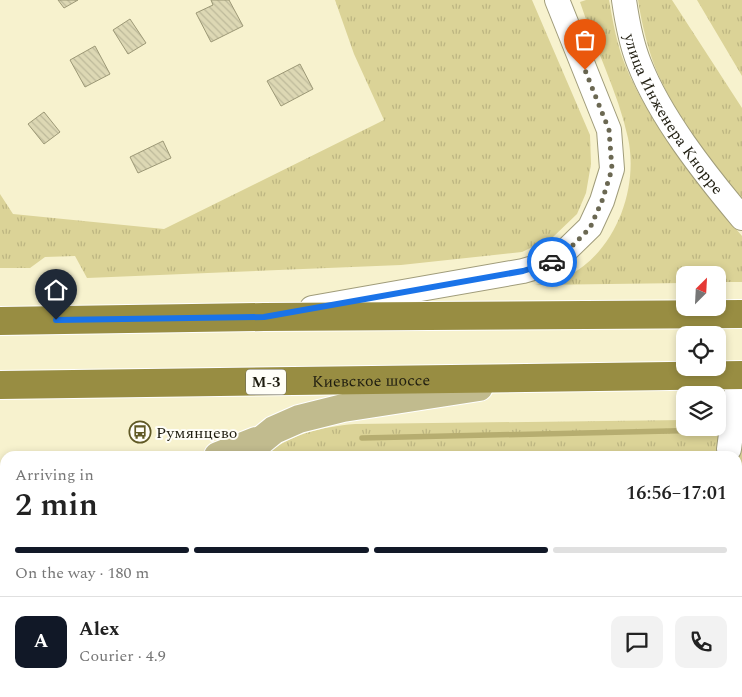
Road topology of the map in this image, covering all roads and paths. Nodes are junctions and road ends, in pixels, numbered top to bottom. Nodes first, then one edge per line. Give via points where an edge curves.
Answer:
1 (557, 0) edge
2 (624, 0) edge
3 (742, 218) edge
4 (742, 314) edge
5 (264, 317) junction
6 (0, 321) edge
7 (741, 375) edge
8 (532, 378) junction
9 (0, 385) edge
10 (262, 438) junction
11 (729, 449) dead end
12 (230, 451) edge
13 (248, 451) edge

1 - 5 street via 609,130 612,169 590,228 554,262 523,271
2 - 3 street, улица Инженера Кнорре via 632,40 646,80 683,141
4 - 5 highway
5 - 6 highway
7 - 8 highway, Киевское шоссе / М-3
7 - 11 street
8 - 9 highway, Киевское шоссе / М-3
8 - 10 main road via 331,410 287,423
10 - 12 main road
10 - 13 main road

